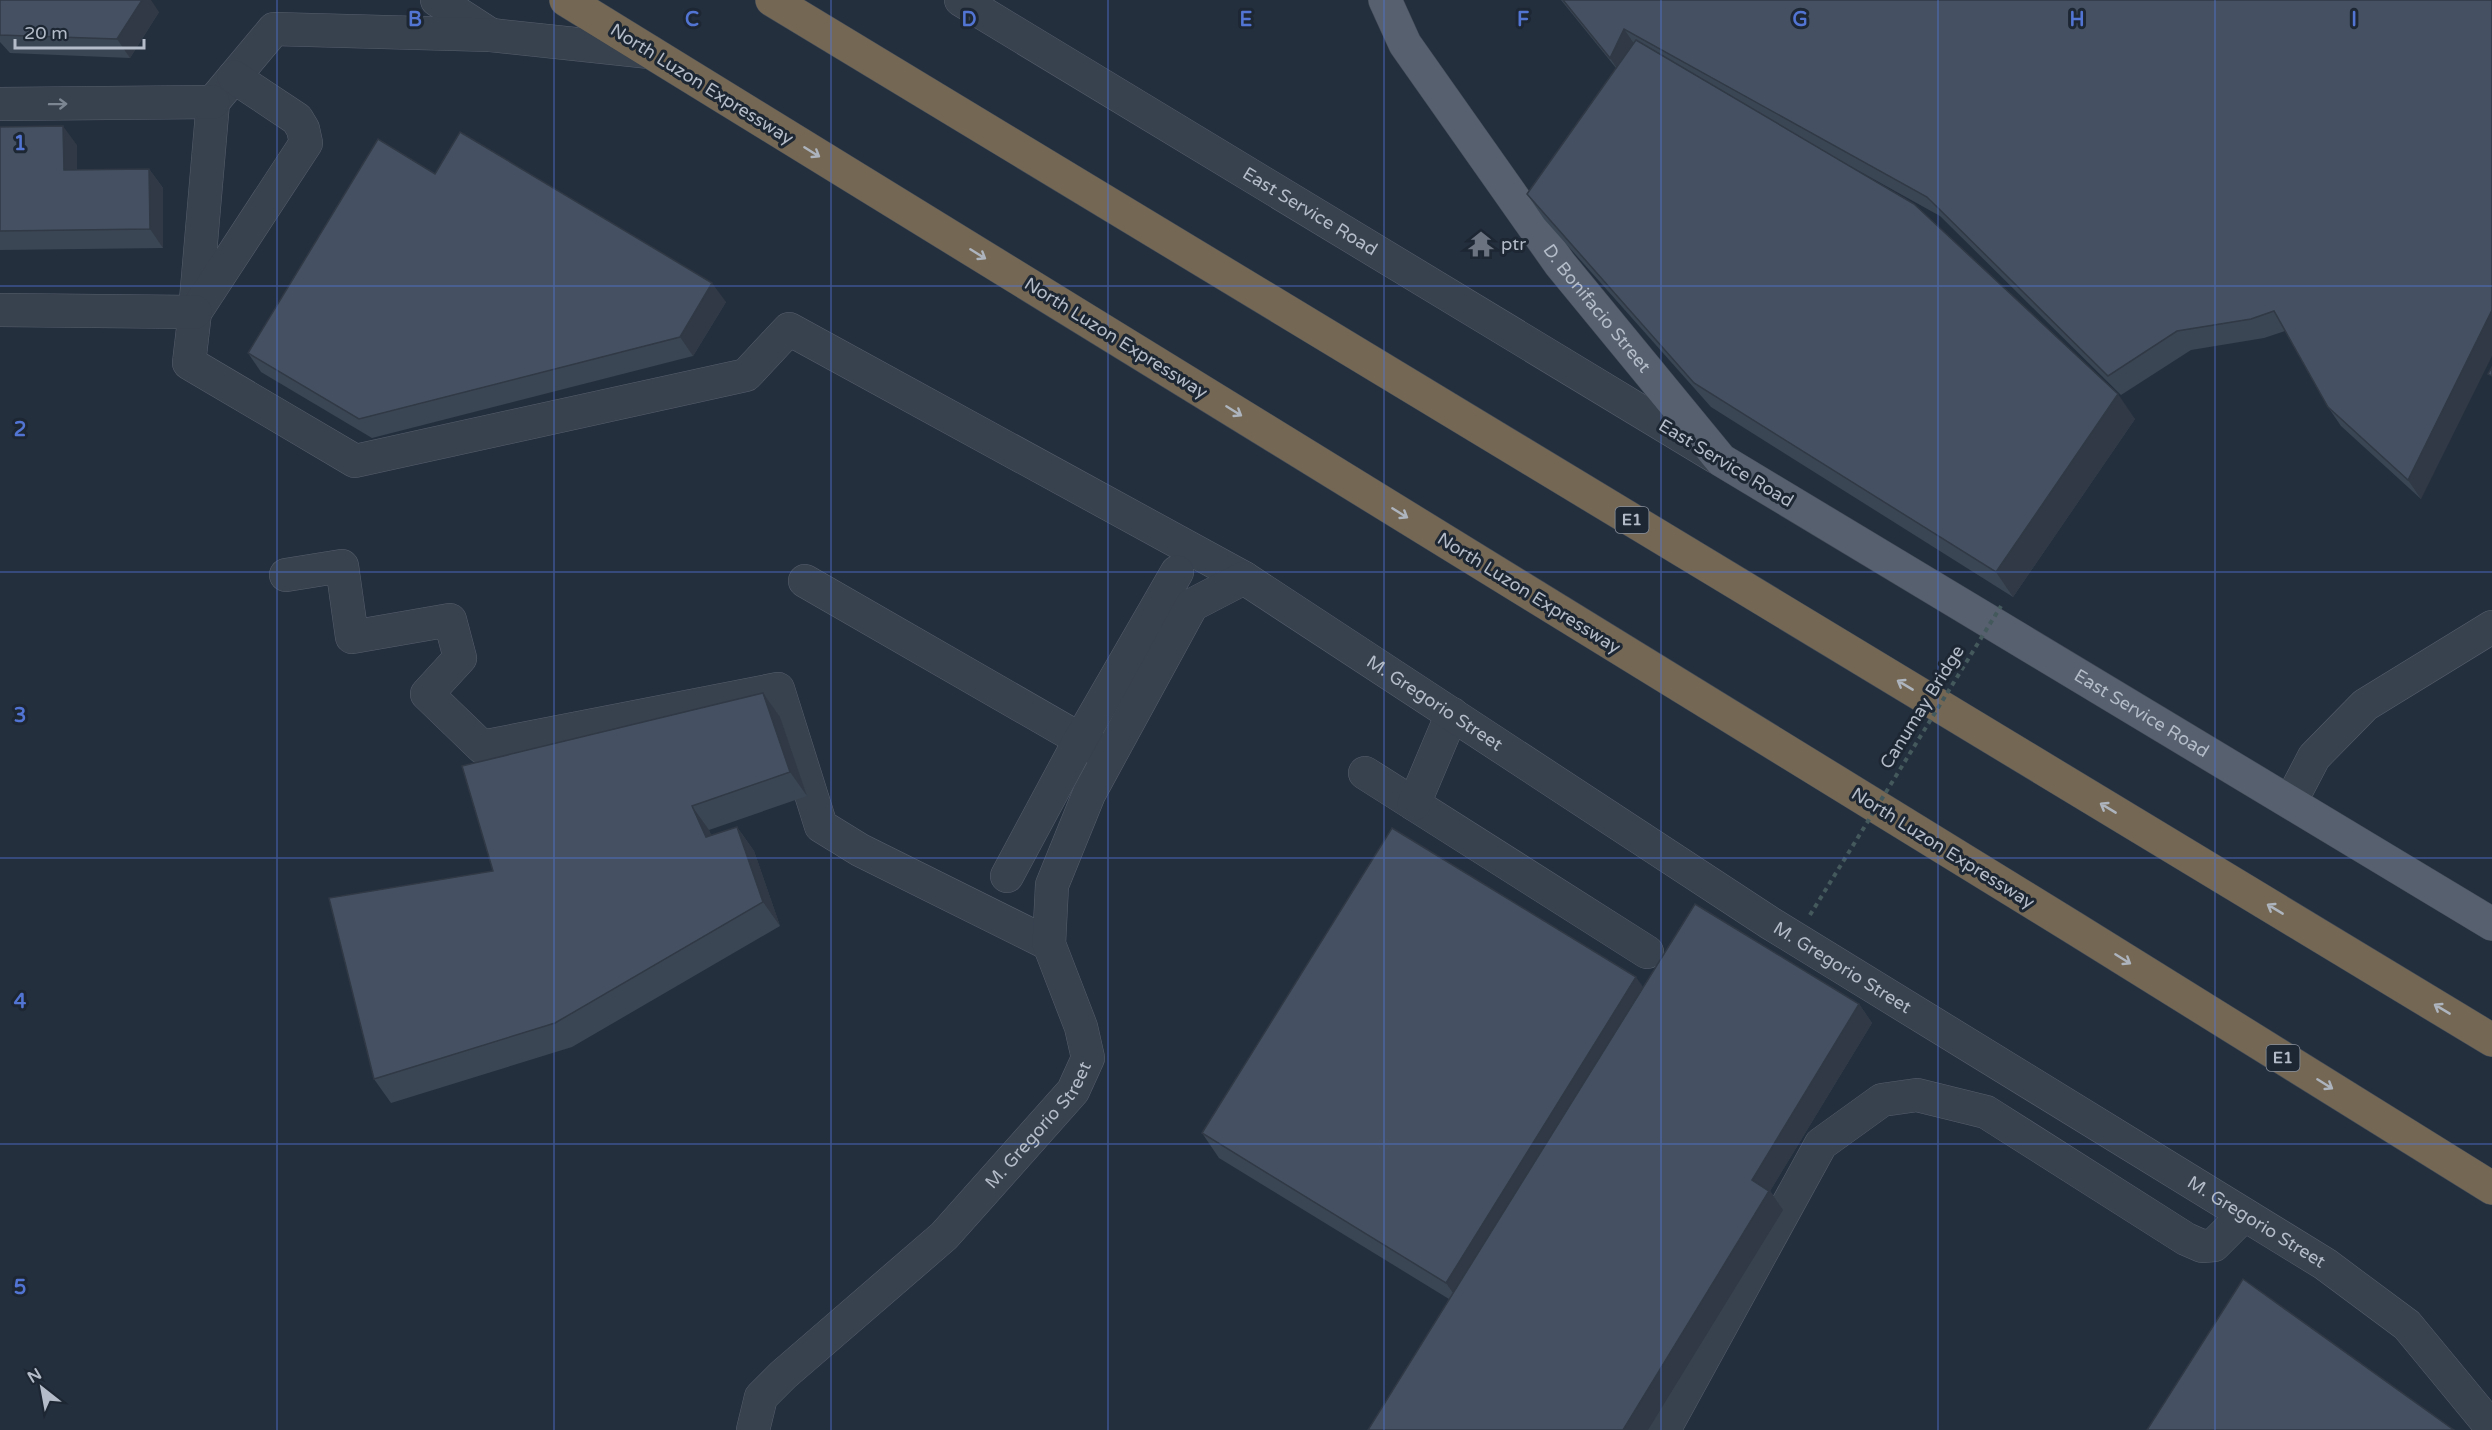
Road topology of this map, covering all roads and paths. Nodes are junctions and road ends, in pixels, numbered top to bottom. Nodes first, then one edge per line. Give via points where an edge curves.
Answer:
1 (437, 0) edge
2 (566, 0) edge
3 (772, 0) edge
4 (961, 0) edge
5 (1385, 0) edge
6 (1003, 11) edge
7 (491, 35) junction
8 (650, 52) junction
9 (234, 77) junction
10 (213, 102) junction
11 (0, 104) edge
12 (0, 310) edge
13 (195, 312) junction
14 (1721, 460) junction
15 (1177, 572) dead end
16 (286, 575) dead end
17 (1244, 578) junction
18 (805, 581) dead end
19 (2001, 606) edge
20 (2492, 627) edge
21 (1452, 714) junction
22 (1080, 740) junction
23 (1109, 756) junction
24 (1365, 773) dead end
25 (2291, 801) junction
26 (1414, 804) junction
27 (1007, 876) dead end
28 (1810, 915) dead end
29 (2492, 924) edge
30 (1049, 944) junction
31 (1647, 952) dead end
32 (2492, 1040) edge
33 (2492, 1188) edge
34 (2244, 1215) junction
35 (2492, 1428) edge
36 (753, 1430) edge
37 (1664, 1430) edge

1 - 7 street
2 - 8 highway, North Luzon Expressway / E1
32 -> 3 highway, E1
4 - 6 street, East Service Road
5 - 14 main road, D. Bonifacio Street via 1405,44 1560,264
6 - 14 street, East Service Road
7 - 8 street
7 - 9 street via 274,29
8 -> 33 highway, North Luzon Expressway / E1
9 - 10 street
9 - 13 street via 297,119 306,143
11 -> 10 street
10 - 13 street
12 - 13 street
13 - 17 street via 189,363 355,461 746,375 789,329
14 - 25 main road, East Service Road
15 - 22 street
16 - 30 street via 342,566 352,637 450,621 460,658 427,694 482,747 778,689 819,822 825,829
17 - 21 street, M. Gregorio Street
17 - 23 street, M. Gregorio Street via 1192,605
18 - 22 street
19 - 28 path, Canumay Bridge, bridge
20 - 25 street via 2365,705 2314,757
21 - 26 street
21 - 34 street, M. Gregorio Street via 1770,922
22 - 23 street
22 - 27 street
23 - 30 street, M. Gregorio Street via 1052,885
24 - 26 street
25 - 29 main road, East Service Road
26 - 31 street
30 - 36 street, M. Gregorio Street via 1081,1027 1088,1058 1073,1091 944,1236 761,1397
34 - 35 street, M. Gregorio Street via 2325,1264 2407,1325
34 - 37 street via 2214,1245 2202,1246 1986,1112 1917,1095 1882,1100 1821,1144

